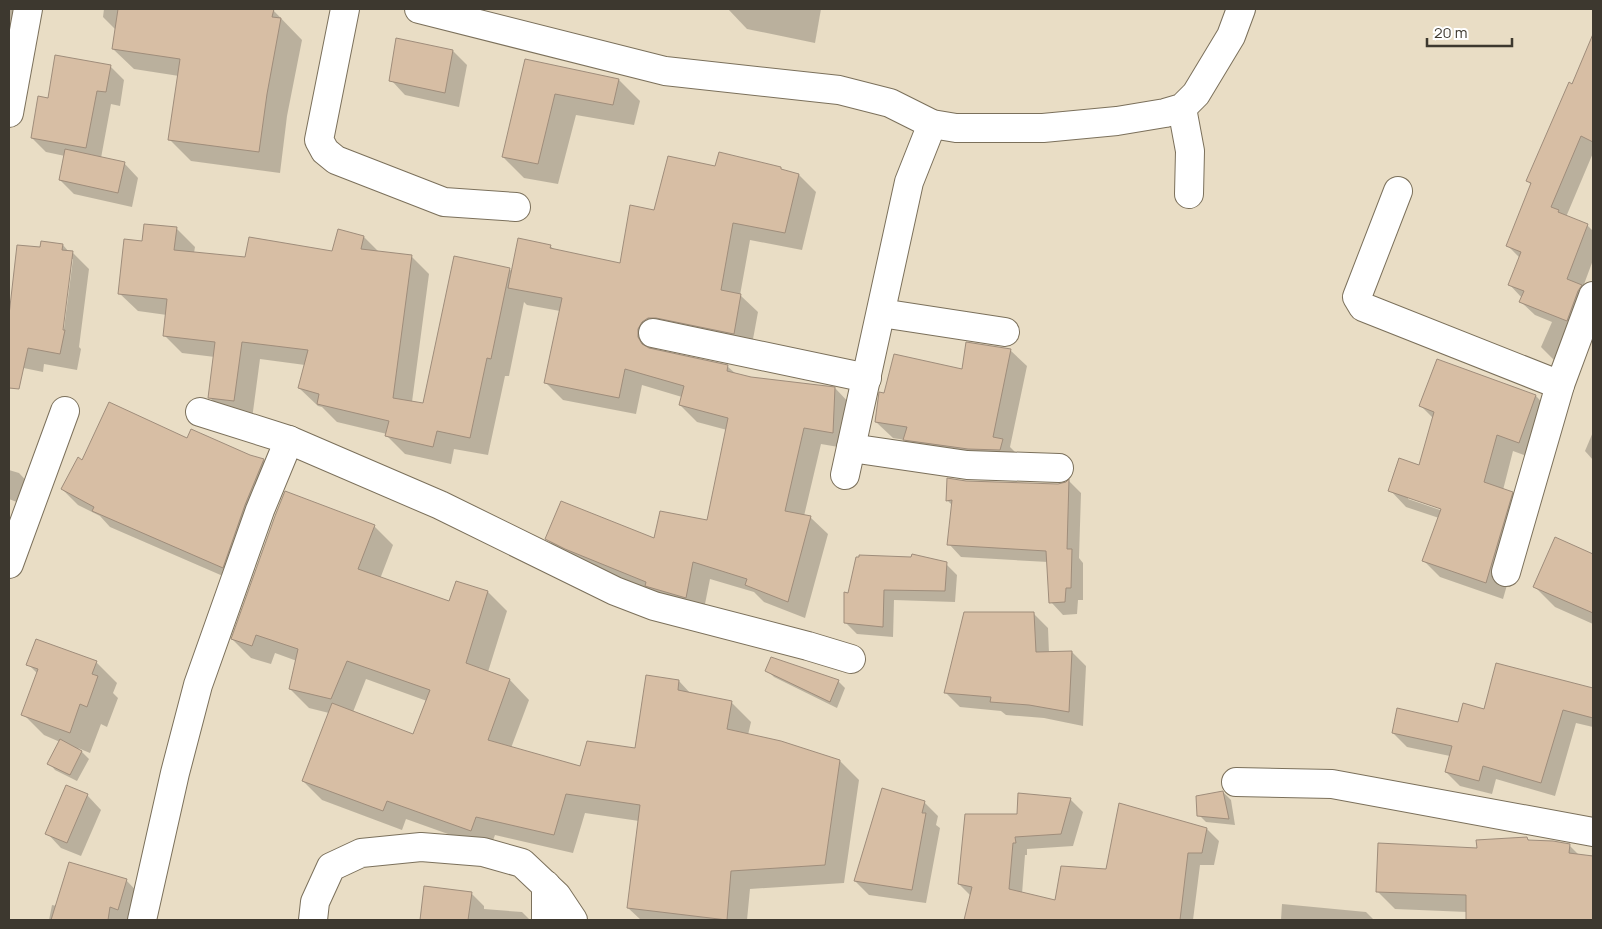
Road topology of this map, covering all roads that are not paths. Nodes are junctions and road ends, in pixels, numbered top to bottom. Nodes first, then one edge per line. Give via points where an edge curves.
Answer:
1 (28, 9) edge
2 (345, 9) edge
3 (419, 9) edge
4 (1241, 9) edge
5 (1182, 108) junction
6 (9, 113) edge
7 (932, 124) junction
8 (1398, 191) dead end
9 (1189, 194) dead end
10 (516, 207) dead end
11 (1593, 296) edge
12 (881, 314) junction
13 (1005, 332) dead end
14 (653, 333) dead end
15 (867, 378) junction
16 (1560, 386) junction
17 (65, 411) dead end
18 (200, 412) dead end
19 (288, 440) junction
20 (851, 448) junction
21 (1059, 468) dead end
22 (845, 476) dead end
23 (9, 564) edge
24 (1506, 572) dead end
25 (850, 659) dead end
26 (1236, 782) dead end
27 (1593, 832) edge
28 (546, 885) junction
29 (142, 920) edge
30 (313, 920) edge
31 (546, 920) edge
32 (572, 920) edge

1 - 6 street
2 - 10 street via 319,140 325,151 336,160 444,202
3 - 7 street via 665,71 839,90 890,103
4 - 5 street via 1231,36 1196,94
5 - 7 street via 1117,121 1043,128 956,128
5 - 9 street via 1190,151
7 - 12 street via 910,182
8 - 16 street via 1357,297 1362,307
11 - 16 street
12 - 13 street
12 - 15 street
14 - 15 street
15 - 20 street
16 - 24 street
17 - 23 street
18 - 19 street
19 - 25 street via 440,505 615,591 654,606
19 - 29 street via 198,685
20 - 21 street via 966,465
20 - 22 street
26 - 27 street via 1332,784
28 - 30 street via 522,863 483,852 420,847 361,853 331,866 315,902
28 - 31 street
28 - 32 street

